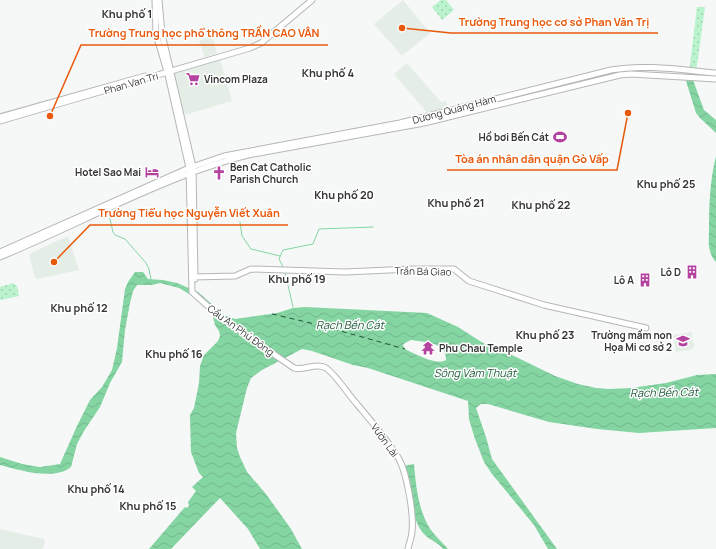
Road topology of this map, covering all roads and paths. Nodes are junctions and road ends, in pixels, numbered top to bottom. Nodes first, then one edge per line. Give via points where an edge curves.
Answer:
1 (155, 0) edge
2 (159, 0) edge
3 (307, 0) edge
4 (312, 0) edge
5 (285, 21) junction
6 (631, 67) junction
7 (169, 71) junction
8 (716, 72) edge
9 (631, 74) junction
10 (716, 79) edge
11 (102, 90) junction
12 (42, 107) junction
13 (0, 117) edge
14 (0, 121) edge
15 (397, 126) junction
16 (191, 170) junction
17 (24, 244) junction
18 (0, 252) edge
19 (0, 257) edge
20 (193, 277) junction
21 (646, 328) dead end
22 (295, 368) joint
23 (408, 549) edge

1 - 7 street via 156,34
2 - 7 street
3 - 5 street
4 - 5 street
5 - 7 street via 261,43 250,48
6 - 8 street, Dương Quảng Hàm
6 - 9 street
6 - 15 street, Dương Quảng Hàm via 603,71
7 - 11 street, Phan Van Tri
7 - 11 street via 151,74
7 - 16 street
9 - 10 street, Dương Quảng Hàm
9 - 15 street, Dương Quảng Hàm via 451,117
11 - 12 street, Phan Van Tri
12 - 13 street
12 - 14 street, Phan Van Tri
15 - 16 street, Dương Quảng Hàm via 247,151 224,156
16 - 17 street, Dương Quảng Hàm via 65,222
16 - 20 street
17 - 18 street, Dương Quảng Hàm
17 - 19 street, Dương Quảng Hàm
20 - 21 street, Trần Bá Giao via 235,276 251,269 345,272 454,269 469,281 544,305
20 - 22 street, Cầu An Phú Đông via 193,289 198,294 222,315
22 - 23 street, Vườn Lài via 319,366 330,371 398,459 405,477 412,514

